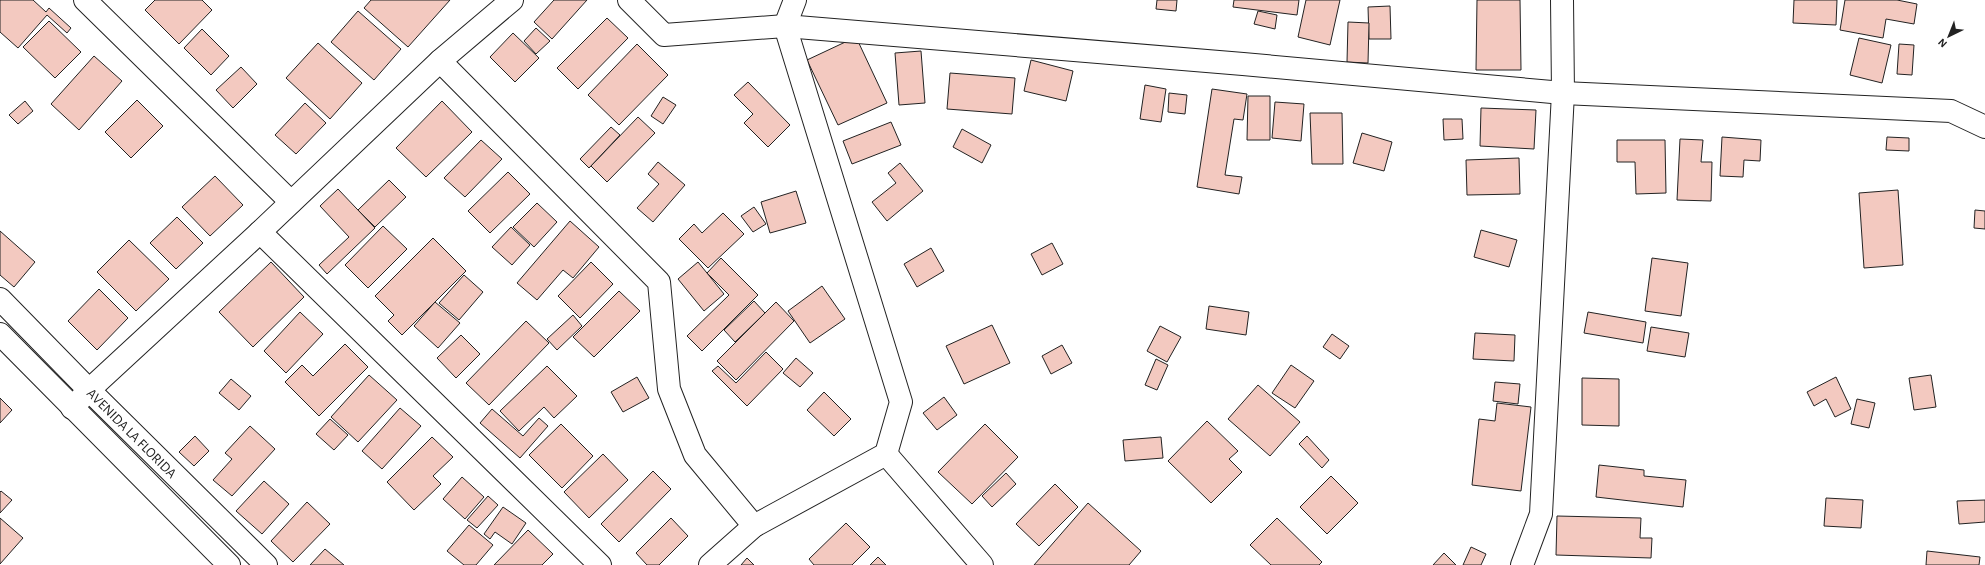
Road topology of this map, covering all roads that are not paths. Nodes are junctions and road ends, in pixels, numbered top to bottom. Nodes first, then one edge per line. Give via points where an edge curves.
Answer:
1 (85, 0) edge
2 (628, 0) edge
3 (795, 0) edge
4 (1562, 0) edge
5 (503, 3) edge
6 (785, 26) junction
7 (440, 61) junction
8 (1563, 93) junction
9 (1985, 127) edge
10 (291, 202) junction
11 (260, 232) junction
12 (0, 299) edge
13 (0, 334) edge
14 (89, 390) junction
15 (72, 408) junction
16 (886, 454) junction
17 (754, 526) junction
18 (229, 565) edge
19 (266, 565) edge
20 (600, 565) edge
21 (710, 565) edge
22 (982, 565) edge
23 (1522, 565) edge

1 - 10 street
2 - 6 street via 664,34
3 - 6 street
4 - 8 street
5 - 7 street
6 - 8 street
6 - 16 street via 901,402
7 - 10 street
7 - 17 street via 659,282 669,389 695,455
8 - 9 street via 1952,111
8 - 23 street via 1541,514
10 - 11 street
11 - 14 street
11 - 20 street
12 - 14 street, AVENIDA LA FLORIDA
13 - 15 street
14 - 15 street
14 - 19 street, AVENIDA LA FLORIDA
15 - 18 street
16 - 17 street
16 - 22 street
17 - 21 street

